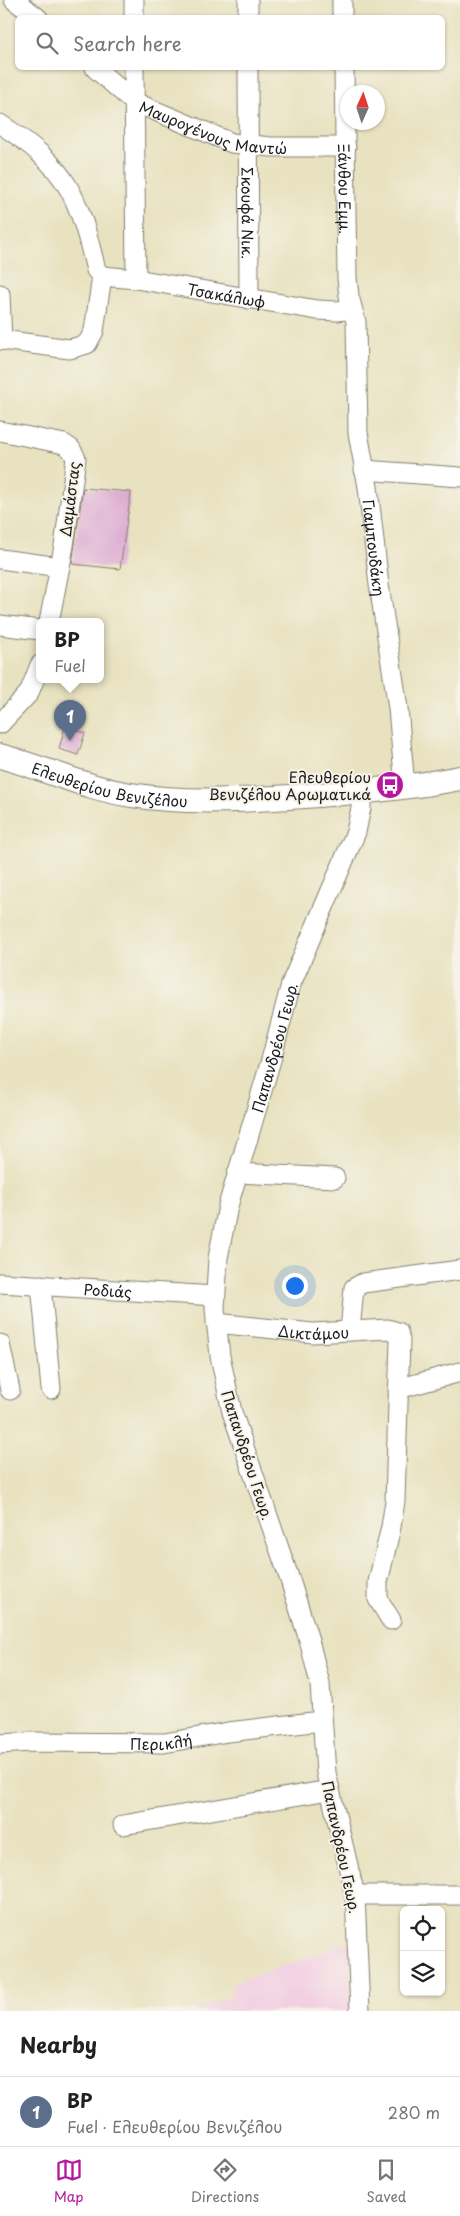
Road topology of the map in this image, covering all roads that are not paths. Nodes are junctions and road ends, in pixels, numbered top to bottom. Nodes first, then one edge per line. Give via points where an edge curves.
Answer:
1 (14, 0) edge
2 (134, 0) edge
3 (248, 0) edge
4 (342, 0) edge
5 (34, 15) edge
6 (134, 15) edge
7 (248, 15) edge
8 (342, 15) edge
9 (97, 70) edge
10 (134, 70) edge
11 (248, 70) edge
12 (344, 70) edge
13 (134, 102) junction
14 (0, 124) edge
15 (248, 145) junction
16 (346, 147) junction
17 (102, 276) junction
18 (136, 279) junction
19 (0, 294) edge
20 (249, 299) junction
21 (352, 309) junction
22 (0, 431) edge
23 (364, 470) junction
24 (460, 477) edge
25 (0, 559) edge
26 (60, 567) junction
27 (50, 618) edge
28 (0, 626) edge
29 (36, 630) edge
30 (36, 676) edge
31 (0, 724) edge
32 (0, 756) edge
33 (460, 778) edge
34 (405, 787) junction
35 (361, 792) junction
36 (237, 1173) junction
37 (335, 1178) dead end
38 (460, 1270) edge
39 (0, 1283) edge
40 (41, 1285) junction
41 (215, 1296) junction
42 (216, 1324) junction
43 (350, 1330) junction
44 (0, 1344) edge
45 (460, 1372) edge
46 (51, 1389) dead end
47 (398, 1389) junction
48 (10, 1390) dead end
49 (391, 1620) dead end
50 (321, 1720) junction
51 (0, 1744) edge
52 (329, 1790) junction
53 (123, 1825) dead end
54 (355, 1895) junction
55 (460, 1895) edge
56 (360, 2011) edge

1 - 5 street
2 - 6 street
3 - 7 street
4 - 8 street
9 - 13 street, Μαυρογένους Μαντώ
10 - 13 street
11 - 15 street, Σκουφά Νικ.
12 - 16 street, Ξάνθου Εμμ.
13 - 15 street, Μαυρογένους Μαντώ via 232,143
13 - 18 street
14 - 17 street via 50,161 63,178 80,210 96,270
15 - 16 street, Μαυρογένους Μαντώ
15 - 20 street, Σκουφά Νικ.
16 - 21 street, Ξάνθου Εμμ. via 347,278
17 - 18 street, Τσακάλωφ
17 - 19 street via 94,331 87,344 70,349 2,340
18 - 20 street, Τσακάλωφ
20 - 21 street, Τσακάλωφ via 317,310
21 - 23 street, Γιαμπουδάκη via 358,344 358,433
22 - 26 street, Δαμάστας via 64,444 75,454
23 - 24 street
23 - 34 street, Γιαμπουδάκη via 398,708
25 - 26 street
26 - 27 street, Δαμάστας
28 - 29 street
30 - 31 street via 29,694
32 - 35 main road, Ελευθερίου Βενιζέλου via 101,788 141,796 251,800
33 - 34 main road, Ελευθερίου Βενιζέλου
34 - 35 main road, Ελευθερίου Βενιζέλου
35 - 36 street, Παπανδρέου Γεωρ. via 356,832 291,984 272,1060
36 - 37 street
36 - 41 street, Παπανδρέου Γεωρ. via 222,1234
38 - 43 street, Δικτάμου via 362,1282 354,1288
39 - 40 street, Ροδιάς
40 - 41 street, Ροδιάς
40 - 46 street
41 - 42 street, Παπανδρέου Γεωρ.
42 - 43 street, Δικτάμου via 313,1333
42 - 50 street, Παπανδρέου Γεωρ. via 232,1412 314,1660 321,1693
43 - 47 street via 388,1329 398,1332
44 - 48 street
45 - 47 street
47 - 49 street via 395,1501 378,1582 378,1599
50 - 51 street, Περικλή via 164,1743
50 - 52 street, Παπανδρέου Γεωρ.
52 - 53 street
52 - 54 street, Παπανδρέου Γεωρ.
54 - 55 street
54 - 56 street, Παπανδρέου Γεωρ.

